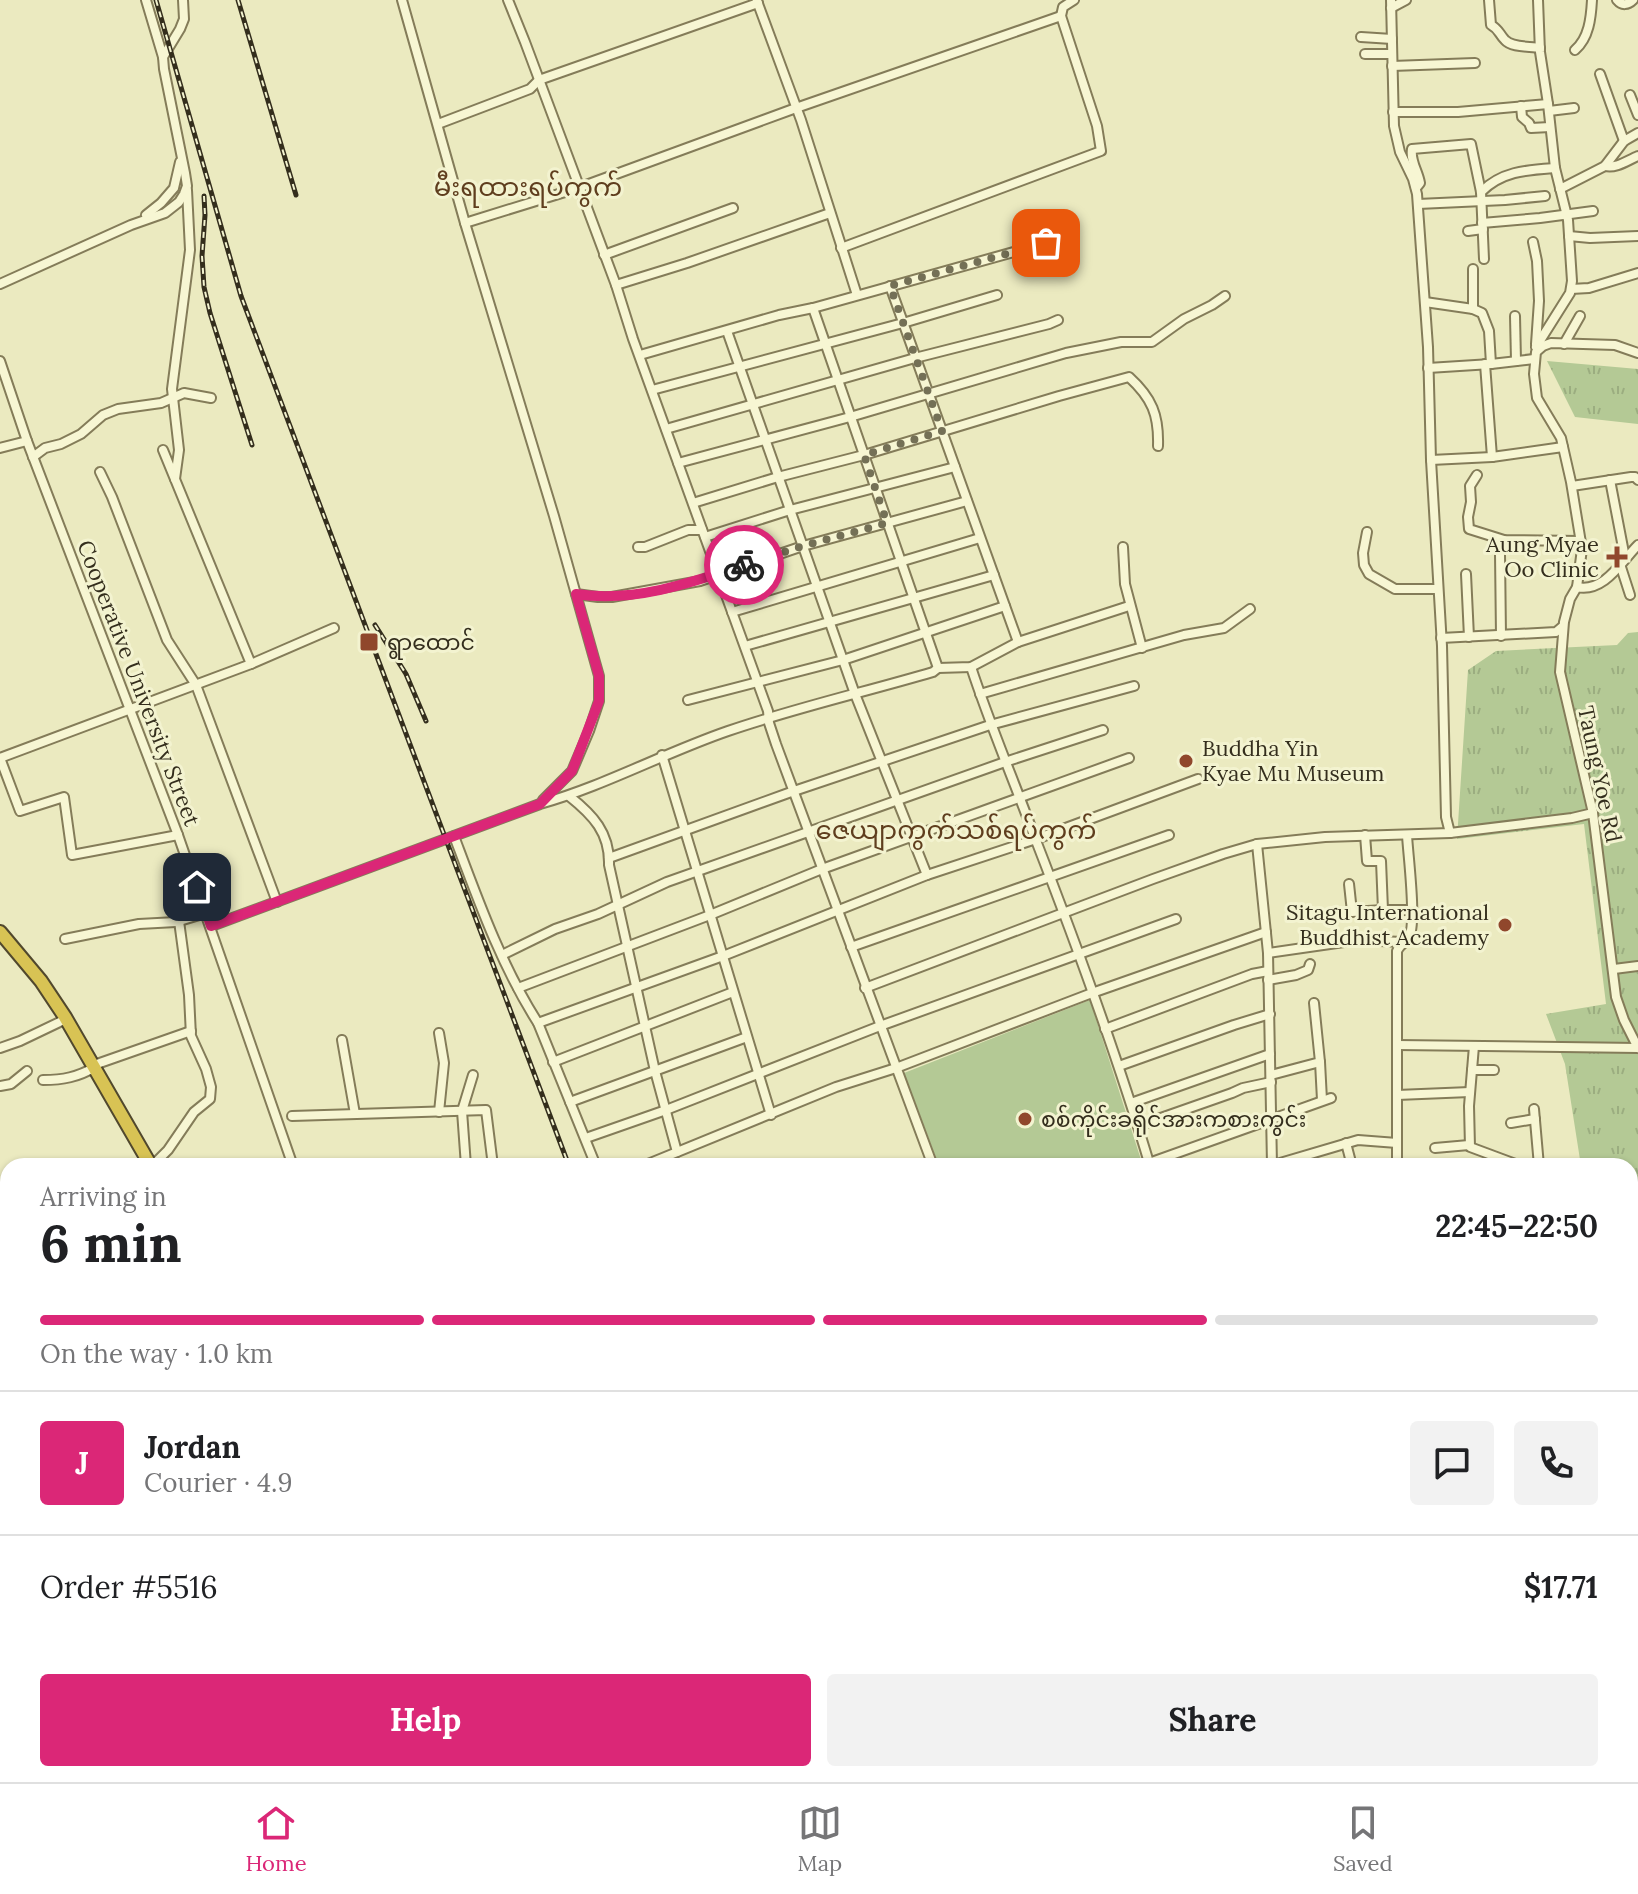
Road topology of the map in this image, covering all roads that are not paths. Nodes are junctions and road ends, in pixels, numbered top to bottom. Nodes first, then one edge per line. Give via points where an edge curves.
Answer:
1 (146, 0) edge
2 (183, 0) edge
3 (402, 0) edge
4 (508, 0) edge
5 (1074, 0) edge
6 (1406, 0) edge
7 (1489, 0) edge
8 (1538, 0) edge
9 (1592, 0) edge
10 (1617, 0) edge
11 (1634, 0) edge
12 (757, 2) edge
13 (1391, 4) edge
14 (1061, 16) junction
15 (1361, 37) dead end
16 (1392, 39) junction
17 (1540, 48) junction
18 (1575, 50) dead end
19 (1365, 54) dead end
20 (1392, 54) junction
21 (163, 57) junction
22 (1475, 63) dead end
23 (1392, 66) junction
24 (1600, 74) dead end
25 (539, 80) junction
26 (1630, 95) dead end
27 (1521, 106) junction
28 (796, 108) junction
29 (1548, 108) junction
30 (1574, 108) dead end
31 (1393, 112) junction
32 (1638, 115) edge
33 (438, 124) junction
34 (1550, 127) junction
35 (1638, 133) edge
36 (1624, 141) junction
37 (1638, 156) edge
38 (181, 157) junction
39 (1605, 166) junction
40 (1555, 168) junction
41 (187, 186) junction
42 (578, 188) junction
43 (1416, 188) junction
44 (1560, 189) junction
45 (1545, 196) dead end
46 (1481, 197) junction
47 (1418, 204) junction
48 (733, 208) dead end
49 (1593, 211) dead end
50 (830, 213) junction
51 (1566, 215) junction
52 (465, 223) junction
53 (131, 225) junction
54 (1483, 226) junction
55 (1638, 228) edge
56 (1468, 231) dead end
57 (1569, 236) junction
58 (1638, 238) edge
59 (1533, 242) dead end
60 (1046, 243) dead end
61 (841, 248) junction
62 (604, 255) junction
63 (1484, 259) dead end
64 (1473, 269) dead end
65 (1638, 273) edge
66 (0, 284) edge
67 (616, 285) junction
68 (890, 286) junction
69 (1571, 289) junction
70 (857, 295) junction
71 (997, 295) dead end
72 (1225, 296) dead end
73 (1425, 302) junction
74 (813, 308) junction
75 (1473, 309) junction
76 (1515, 316) dead end
77 (1580, 316) dead end
78 (1058, 320) dead end
79 (903, 323) junction
80 (727, 331) junction
81 (825, 344) junction
82 (1564, 344) junction
83 (1535, 353) junction
84 (1638, 353) edge
85 (640, 355) junction
86 (915, 358) junction
87 (0, 361) edge
88 (1516, 361) junction
89 (1488, 364) junction
90 (739, 367) junction
91 (1428, 368) junction
92 (837, 379) junction
93 (652, 390) junction
94 (928, 394) junction
95 (172, 398) junction
96 (211, 398) dead end
97 (752, 404) junction
98 (850, 417) junction
99 (666, 429) junction
100 (942, 431) junction
101 (27, 441) junction
102 (766, 441) junction
103 (1158, 446) dead end
104 (1563, 447) junction
105 (0, 448) edge
106 (163, 450) dead end
107 (864, 455) junction
108 (33, 457) junction
109 (1492, 457) junction
110 (1431, 460) junction
111 (678, 463) junction
112 (955, 467) junction
113 (100, 472) dead end
114 (1477, 475) dead end
115 (778, 477) junction
116 (175, 479) junction
117 (1610, 480) junction
118 (1638, 480) edge
119 (1572, 486) junction
120 (875, 488) junction
121 (967, 501) junction
122 (693, 503) junction
123 (790, 510) junction
124 (887, 523) junction
125 (1367, 532) dead end
126 (704, 533) junction
127 (980, 538) junction
128 (1504, 540) junction
129 (1580, 541) junction
130 (1638, 545) edge
131 (803, 546) junction
132 (638, 547) dead end
133 (1123, 547) dead end
134 (901, 561) junction
135 (1623, 561) junction
136 (718, 574) junction
137 (1466, 574) dead end
138 (994, 575) junction
139 (817, 587) junction
140 (1577, 587) junction
141 (1438, 589) junction
142 (576, 594) junction
143 (1630, 595) dead end
144 (914, 599) junction
145 (1005, 606) junction
146 (1129, 606) junction
147 (1250, 609) dead end
148 (732, 612) junction
149 (829, 621) junction
150 (1564, 622) junction
151 (334, 628) dead end
152 (1542, 633) junction
153 (926, 634) junction
154 (1501, 636) junction
155 (1469, 637) junction
156 (1441, 638) junction
157 (1018, 642) junction
158 (1561, 644) junction
159 (745, 646) junction
160 (1142, 648) junction
161 (843, 660) junction
162 (251, 664) junction
163 (971, 667) junction
164 (938, 668) junction
165 (757, 681) junction
166 (196, 685) junction
167 (1134, 686) dead end
168 (855, 694) junction
169 (980, 694) junction
170 (688, 700) dead end
171 (131, 710) junction
172 (769, 718) junction
173 (990, 725) junction
174 (1103, 730) dead end
175 (662, 755) junction
176 (0, 758) edge
177 (1129, 758) dead end
178 (882, 762) junction
179 (1005, 762) junction
180 (1198, 779) dead end
181 (794, 791) junction
182 (569, 796) junction
183 (1019, 797) junction
184 (898, 800) junction
185 (540, 804) junction
186 (1593, 813) junction
187 (686, 830) junction
188 (808, 831) junction
189 (1450, 833) junction
190 (178, 835) junction
191 (1169, 835) dead end
192 (1365, 835) junction
193 (1407, 835) junction
194 (454, 836) junction
195 (912, 836) junction
196 (1036, 839) junction
197 (1257, 844) junction
198 (609, 858) junction
199 (822, 869) junction
200 (697, 871) junction
201 (927, 875) junction
202 (1049, 876) junction
203 (1349, 884) dead end
204 (277, 902) junction
205 (618, 904) junction
206 (837, 910) junction
207 (1383, 910) junction
208 (1412, 910) junction
209 (206, 913) junction
210 (1063, 913) junction
211 (710, 915) junction
212 (1176, 919) dead end
213 (179, 921) junction
214 (211, 926) junction
215 (0, 932) edge
216 (1266, 932) junction
217 (65, 939) dead end
218 (1358, 940) dead end
219 (1344, 942) dead end
220 (1402, 942) junction
221 (627, 947) junction
222 (851, 947) junction
223 (1268, 953) junction
224 (502, 955) junction
225 (1078, 955) junction
226 (723, 956) junction
227 (1310, 964) dead end
228 (1638, 966) edge
229 (1614, 969) junction
230 (1268, 975) junction
231 (636, 987) junction
232 (518, 988) junction
233 (865, 988) junction
234 (733, 992) junction
235 (1092, 993) junction
236 (1314, 1003) dead end
237 (1270, 1014) junction
238 (66, 1019) junction
239 (538, 1023) junction
240 (645, 1026) junction
241 (880, 1026) junction
242 (1105, 1029) junction
243 (191, 1031) junction
244 (439, 1033) dead end
245 (747, 1037) junction
246 (342, 1040) dead end
247 (1397, 1045) junction
248 (1474, 1046) junction
249 (0, 1048) edge
250 (1638, 1048) edge
251 (1270, 1054) junction
252 (553, 1062) junction
253 (1320, 1062) junction
254 (94, 1066) junction
255 (1119, 1066) junction
256 (896, 1068) junction
257 (1472, 1070) junction
258 (1494, 1070) dead end
259 (27, 1071) dead end
260 (655, 1071) junction
261 (758, 1073) junction
262 (473, 1075) dead end
263 (1271, 1079) junction
264 (43, 1080) dead end
265 (0, 1086) edge
266 (1470, 1092) junction
267 (1397, 1095) junction
268 (570, 1102) junction
269 (1131, 1103) junction
270 (666, 1110) junction
271 (462, 1111) junction
272 (439, 1112) junction
273 (355, 1114) junction
274 (771, 1115) junction
275 (292, 1116) dead end
276 (1271, 1119) junction
277 (1511, 1123) dead end
278 (1138, 1126) junction
279 (586, 1138) junction
280 (1346, 1143) junction
281 (1397, 1143) junction
282 (1469, 1145) junction
283 (1435, 1148) dead end
284 (677, 1152) junction
285 (147, 1158) edge
286 (160, 1158) edge
287 (290, 1158) edge
288 (465, 1158) edge
289 (492, 1158) edge
290 (593, 1158) edge
291 (662, 1158) edge
292 (930, 1158) edge
293 (1148, 1158) edge
294 (1168, 1158) edge
295 (1271, 1158) edge
296 (1297, 1158) edge
297 (1350, 1158) edge
298 (1397, 1158) edge
299 (1498, 1158) edge
300 (1538, 1158) edge

1 - 21 street
2 - 21 street via 184,19
3 - 33 street
4 - 25 street
5 - 14 street via 1063,7
6 - 13 street
7 - 17 street via 1490,22 1503,39
8 - 17 street
9 - 18 street via 1587,34
10 - 11 street
12 - 25 street
12 - 28 street
13 - 16 street
14 - 28 street
14 - 61 street via 1101,151
15 - 16 street
16 - 20 street
17 - 29 street
19 - 20 street
20 - 23 street
21 - 38 street
22 - 23 street
23 - 31 street
24 - 36 street
25 - 33 street via 530,89
25 - 42 street
26 - 32 street
27 - 29 street
27 - 31 street
27 - 34 street via 1531,128
28 - 42 street
28 - 50 street
29 - 30 street
29 - 34 street
31 - 43 street via 1400,152
33 - 52 street
34 - 40 street
35 - 36 street
36 - 39 street
37 - 39 street
38 - 41 street
38 - 53 street via 174,188
39 - 44 street
40 - 44 street
40 - 46 street via 1512,173 1494,181
41 - 53 street via 173,208
41 - 95 street via 190,250
42 - 52 street
42 - 62 street
43 - 46 street via 1420,183 1412,149 1471,144
43 - 47 street
44 - 51 street
45 - 46 street
46 - 47 street
46 - 54 street
47 - 73 street
48 - 62 street
49 - 51 street
50 - 61 street
50 - 67 street
51 - 54 street
51 - 57 street
52 - 142 street
53 - 66 street
54 - 56 street
54 - 63 street
55 - 58 street
57 - 58 street
57 - 69 street
59 - 83 street via 1539,301
60 - 68 street
61 - 70 street
62 - 67 street
64 - 75 street
65 - 69 street
67 - 85 street
68 - 70 street
68 - 79 street
69 - 83 street
70 - 74 street
71 - 79 street
72 - 94 street via 1152,342 1066,353
73 - 75 street
73 - 91 street
74 - 80 street
74 - 81 street
75 - 89 street via 1486,320
76 - 88 street
77 - 82 street
78 - 86 street
79 - 81 street
79 - 86 street
80 - 85 street
80 - 90 street
81 - 90 street
81 - 92 street
82 - 83 street via 1549,343
82 - 84 street via 1615,345
83 - 88 street
83 - 104 street via 1537,398
85 - 93 street
86 - 92 street
86 - 94 street
87 - 101 street, Cooperative University Street
88 - 89 street
89 - 91 street
89 - 109 street
90 - 93 street
90 - 97 street
91 - 110 street
92 - 97 street
92 - 98 street
93 - 99 street
94 - 98 street
94 - 100 street
95 - 96 street via 184,393
95 - 108 street via 103,415 81,434
95 - 116 street via 179,450
97 - 99 street
97 - 102 street
98 - 102 street
98 - 107 street
99 - 111 street
100 - 103 street via 1129,377 1151,401
100 - 107 street
100 - 112 street
101 - 105 street
101 - 108 street, Cooperative University Street
102 - 111 street
102 - 115 street
104 - 109 street
104 - 119 street
106 - 116 street
107 - 115 street
107 - 120 street
108 - 171 street, Cooperative University Street
109 - 110 street
110 - 141 street
111 - 122 street
112 - 120 street
112 - 121 street
113 - 166 street via 167,640
114 - 128 street via 1470,486 1469,529
115 - 122 street
115 - 123 street
116 - 162 street
117 - 118 street
117 - 119 street
117 - 135 street
119 - 129 street
120 - 123 street
120 - 124 street
121 - 124 street
121 - 127 street
122 - 126 street
123 - 126 street
123 - 131 street
124 - 131 street
124 - 134 street
125 - 141 street via 1363,553 1369,574 1395,589
126 - 132 street via 688,530
126 - 136 street
127 - 134 street
127 - 138 street
128 - 129 street
128 - 154 street
129 - 140 street
130 - 135 street
131 - 136 street
131 - 139 street
133 - 146 street
134 - 139 street
134 - 144 street
135 - 140 street via 1593,588
135 - 143 street
136 - 142 street via 639,593
136 - 148 street
137 - 155 street
138 - 144 street
138 - 145 street
139 - 148 street
139 - 149 street
140 - 150 street, Taung Yoe Rd
141 - 156 street
142 - 185 street via 599,676 599,701 572,771
144 - 149 street
144 - 153 street
145 - 153 street
145 - 157 street
146 - 157 street
146 - 160 street
147 - 160 street via 1224,628
148 - 159 street
149 - 159 street
149 - 161 street
150 - 152 street via 1556,632
150 - 158 street, Taung Yoe Rd
151 - 162 street
152 - 154 street
152 - 158 street
153 - 161 street
153 - 164 street
154 - 155 street
155 - 156 street
156 - 189 street
157 - 163 street
158 - 186 street, Taung Yoe Rd via 1561,675
159 - 165 street
160 - 169 street
161 - 165 street
161 - 168 street
162 - 166 street
163 - 164 street
163 - 169 street
164 - 168 street
165 - 170 street
165 - 172 street
166 - 171 street
166 - 204 street
167 - 173 street
168 - 172 street
168 - 178 street
169 - 173 street
171 - 176 street
171 - 190 street, Cooperative University Street
172 - 175 street
172 - 181 street
173 - 178 street
173 - 179 street
174 - 179 street
175 - 182 street
175 - 187 street
176 - 190 street via 20,811 64,797 72,855
177 - 183 street
178 - 181 street
178 - 184 street
179 - 183 street
179 - 184 street
180 - 196 street
181 - 187 street
181 - 188 street
182 - 185 street
182 - 198 street via 606,836
183 - 195 street
183 - 196 street
184 - 188 street
184 - 195 street
185 - 194 street
186 - 189 street
186 - 229 street, Taung Yoe Rd
187 - 198 street
187 - 200 street
188 - 199 street
188 - 200 street
189 - 193 street
190 - 209 street, Cooperative University Street
191 - 202 street
192 - 193 street
192 - 197 street
192 - 207 street via 1367,861 1381,861
193 - 208 street
194 - 204 street
194 - 224 street
195 - 199 street
195 - 201 street
196 - 201 street
196 - 202 street
197 - 210 street
197 - 216 street
198 - 205 street
199 - 206 street
199 - 211 street
200 - 205 street
200 - 211 street
201 - 206 street
202 - 210 street
202 - 222 street
203 - 207 street via 1352,912
204 - 214 street
205 - 221 street
205 - 224 street
206 - 222 street
206 - 226 street
207 - 208 street
208 - 220 street via 1408,939
209 - 213 street
209 - 214 street, Cooperative University Street
210 - 225 street
210 - 233 street
211 - 221 street
211 - 226 street
212 - 225 street
213 - 217 street
213 - 243 street
214 - 287 street, Cooperative University Street
215 - 238 highway
216 - 223 street
216 - 235 street
218 - 220 street
219 - 223 street
220 - 247 street via 1397,951
221 - 231 street
221 - 232 street
222 - 233 street
223 - 230 street
224 - 232 street
225 - 235 street
225 - 241 street
226 - 231 street
226 - 234 street
227 - 230 street via 1296,975
228 - 229 street
229 - 250 street, Taung Yoe Rd via 1618,1005
230 - 237 street
230 - 242 street via 1252,974
231 - 239 street
231 - 240 street
232 - 239 street
233 - 241 street
234 - 240 street
234 - 245 street
235 - 242 street
235 - 256 street
236 - 253 street
237 - 251 street
237 - 255 street
238 - 249 street
238 - 254 highway
239 - 252 street
240 - 252 street
240 - 260 street
241 - 256 street
241 - 261 street
242 - 255 street
243 - 254 street
243 - 286 street via 206,1069 210,1099
244 - 272 street via 444,1063
245 - 260 street
245 - 261 street
246 - 273 street
247 - 248 street
247 - 267 street
248 - 250 street
248 - 257 street
251 - 263 street
251 - 269 street
252 - 268 street
253 - 263 street
253 - 276 street via 1326,1099
254 - 264 street via 70,1078
254 - 285 highway
255 - 269 street
256 - 274 street
256 - 292 street
257 - 258 street
257 - 266 street
259 - 265 street
260 - 268 street
260 - 270 street
261 - 270 street
261 - 274 street
262 - 271 street
263 - 276 street
263 - 278 street
266 - 267 street
266 - 282 street
267 - 281 street
268 - 279 street
269 - 278 street
270 - 279 street
270 - 284 street
271 - 272 street
271 - 288 street
271 - 289 street via 486,1110
272 - 273 street
273 - 275 street
274 - 284 street
276 - 294 street
276 - 295 street
277 - 300 street via 1534,1114
278 - 293 street
279 - 290 street
280 - 281 street
280 - 296 street
280 - 297 street
281 - 298 street
282 - 283 street
282 - 299 street
284 - 291 street

